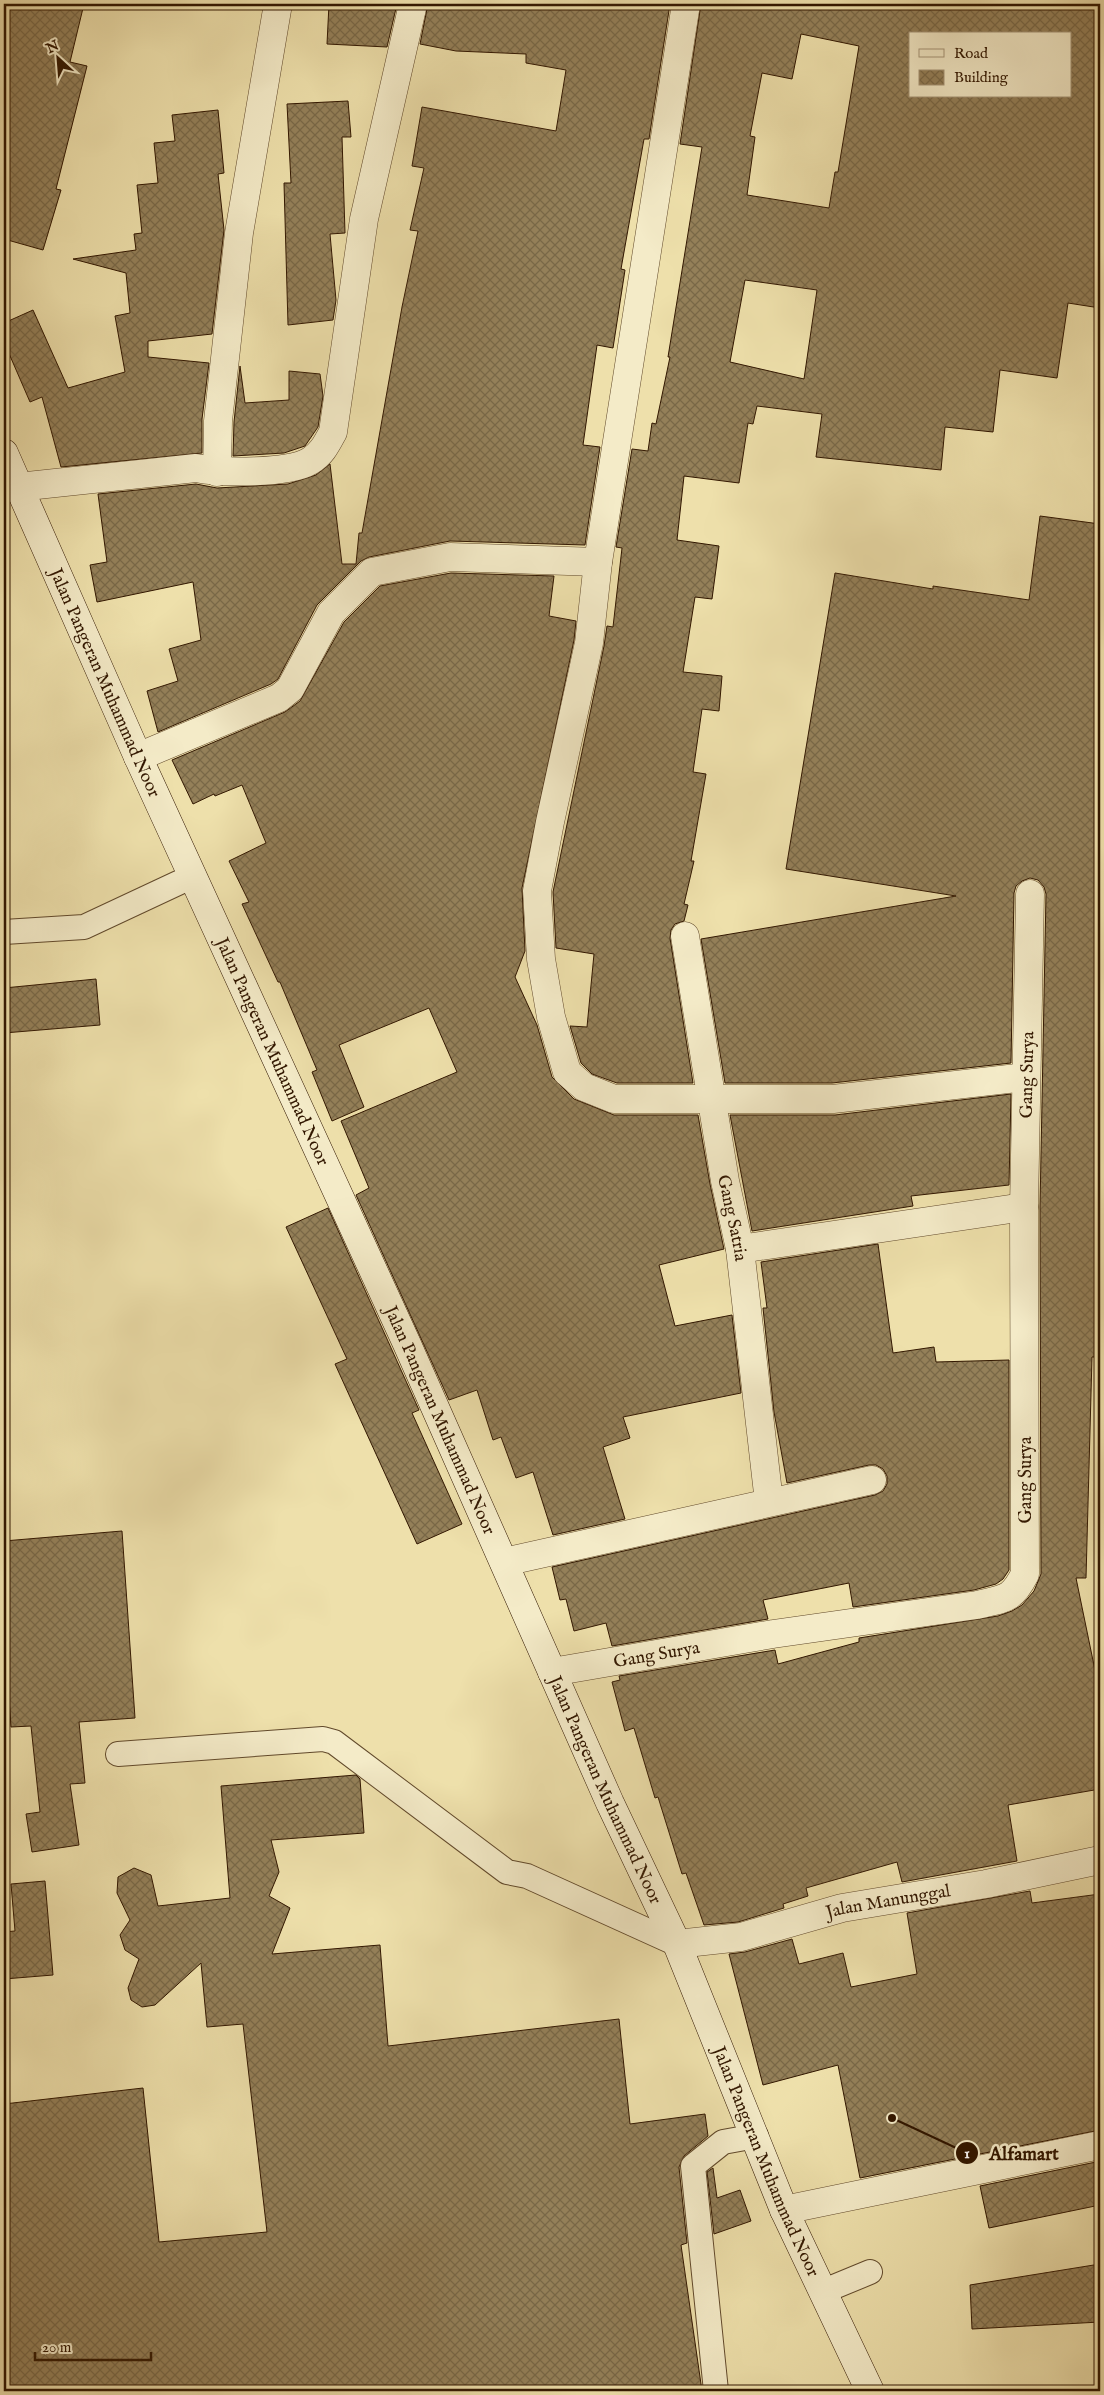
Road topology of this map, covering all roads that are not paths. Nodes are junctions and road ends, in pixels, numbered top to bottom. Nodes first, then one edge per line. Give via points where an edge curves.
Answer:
1 (278, 4) edge
2 (413, 4) edge
3 (686, 4) edge
4 (4, 453) edge
5 (218, 472) junction
6 (18, 487) junction
7 (598, 562) junction
8 (138, 757) junction
9 (193, 876) junction
10 (1030, 894) dead end
11 (4, 932) edge
12 (685, 936) dead end
13 (1026, 1077) junction
14 (711, 1099) junction
15 (1024, 1207) junction
16 (740, 1249) junction
17 (872, 1480) dead end
18 (769, 1502) junction
19 (504, 1562) junction
20 (552, 1672) junction
21 (118, 1754) dead end
22 (1100, 1860) edge
23 (677, 1944) junction
24 (756, 2136) junction
25 (1100, 2145) edge
26 (784, 2210) junction
27 (870, 2272) dead end
28 (824, 2292) junction
29 (716, 2391) edge
30 (870, 2391) edge

1 - 5 street via 239,233 218,421
2 - 5 street via 364,220 333,432 323,451 297,467
3 - 7 street
4 - 6 street, Jalan Pangeran Muhammad Noor
5 - 6 street via 196,468
6 - 8 street, Jalan Pangeran Muhammad Noor
7 - 8 street via 450,557 372,572 331,614 290,689 279,698
7 - 14 street via 589,642 537,891 541,960 551,1017 567,1072 584,1086 614,1099
8 - 9 street, Jalan Pangeran Muhammad Noor
9 - 11 lane via 84,926
9 - 19 street, Jalan Pangeran Muhammad Noor
10 - 13 street, Gang Surya
12 - 14 street, Gang Satria
13 - 14 street via 833,1099
13 - 15 street, Gang Surya
14 - 16 street, Gang Satria
15 - 16 street
15 - 20 street, Gang Surya via 1025,1574 1016,1591 1008,1598 978,1605 773,1634
16 - 18 street, Gang Satria
17 - 18 street
18 - 19 street
19 - 20 street, Jalan Pangeran Muhammad Noor
20 - 23 street, Jalan Pangeran Muhammad Noor
21 - 23 lane via 323,1739 334,1742 507,1872 527,1876
22 - 23 street, Jalan Manunggal via 986,1884 842,1908 742,1937
23 - 24 street, Jalan Pangeran Muhammad Noor
24 - 26 street, Jalan Pangeran Muhammad Noor
24 - 29 lane via 723,2142 693,2166
25 - 26 street
26 - 28 street, Jalan Pangeran Muhammad Noor
27 - 28 lane
28 - 30 street, Jalan Pangeran Muhammad Noor

